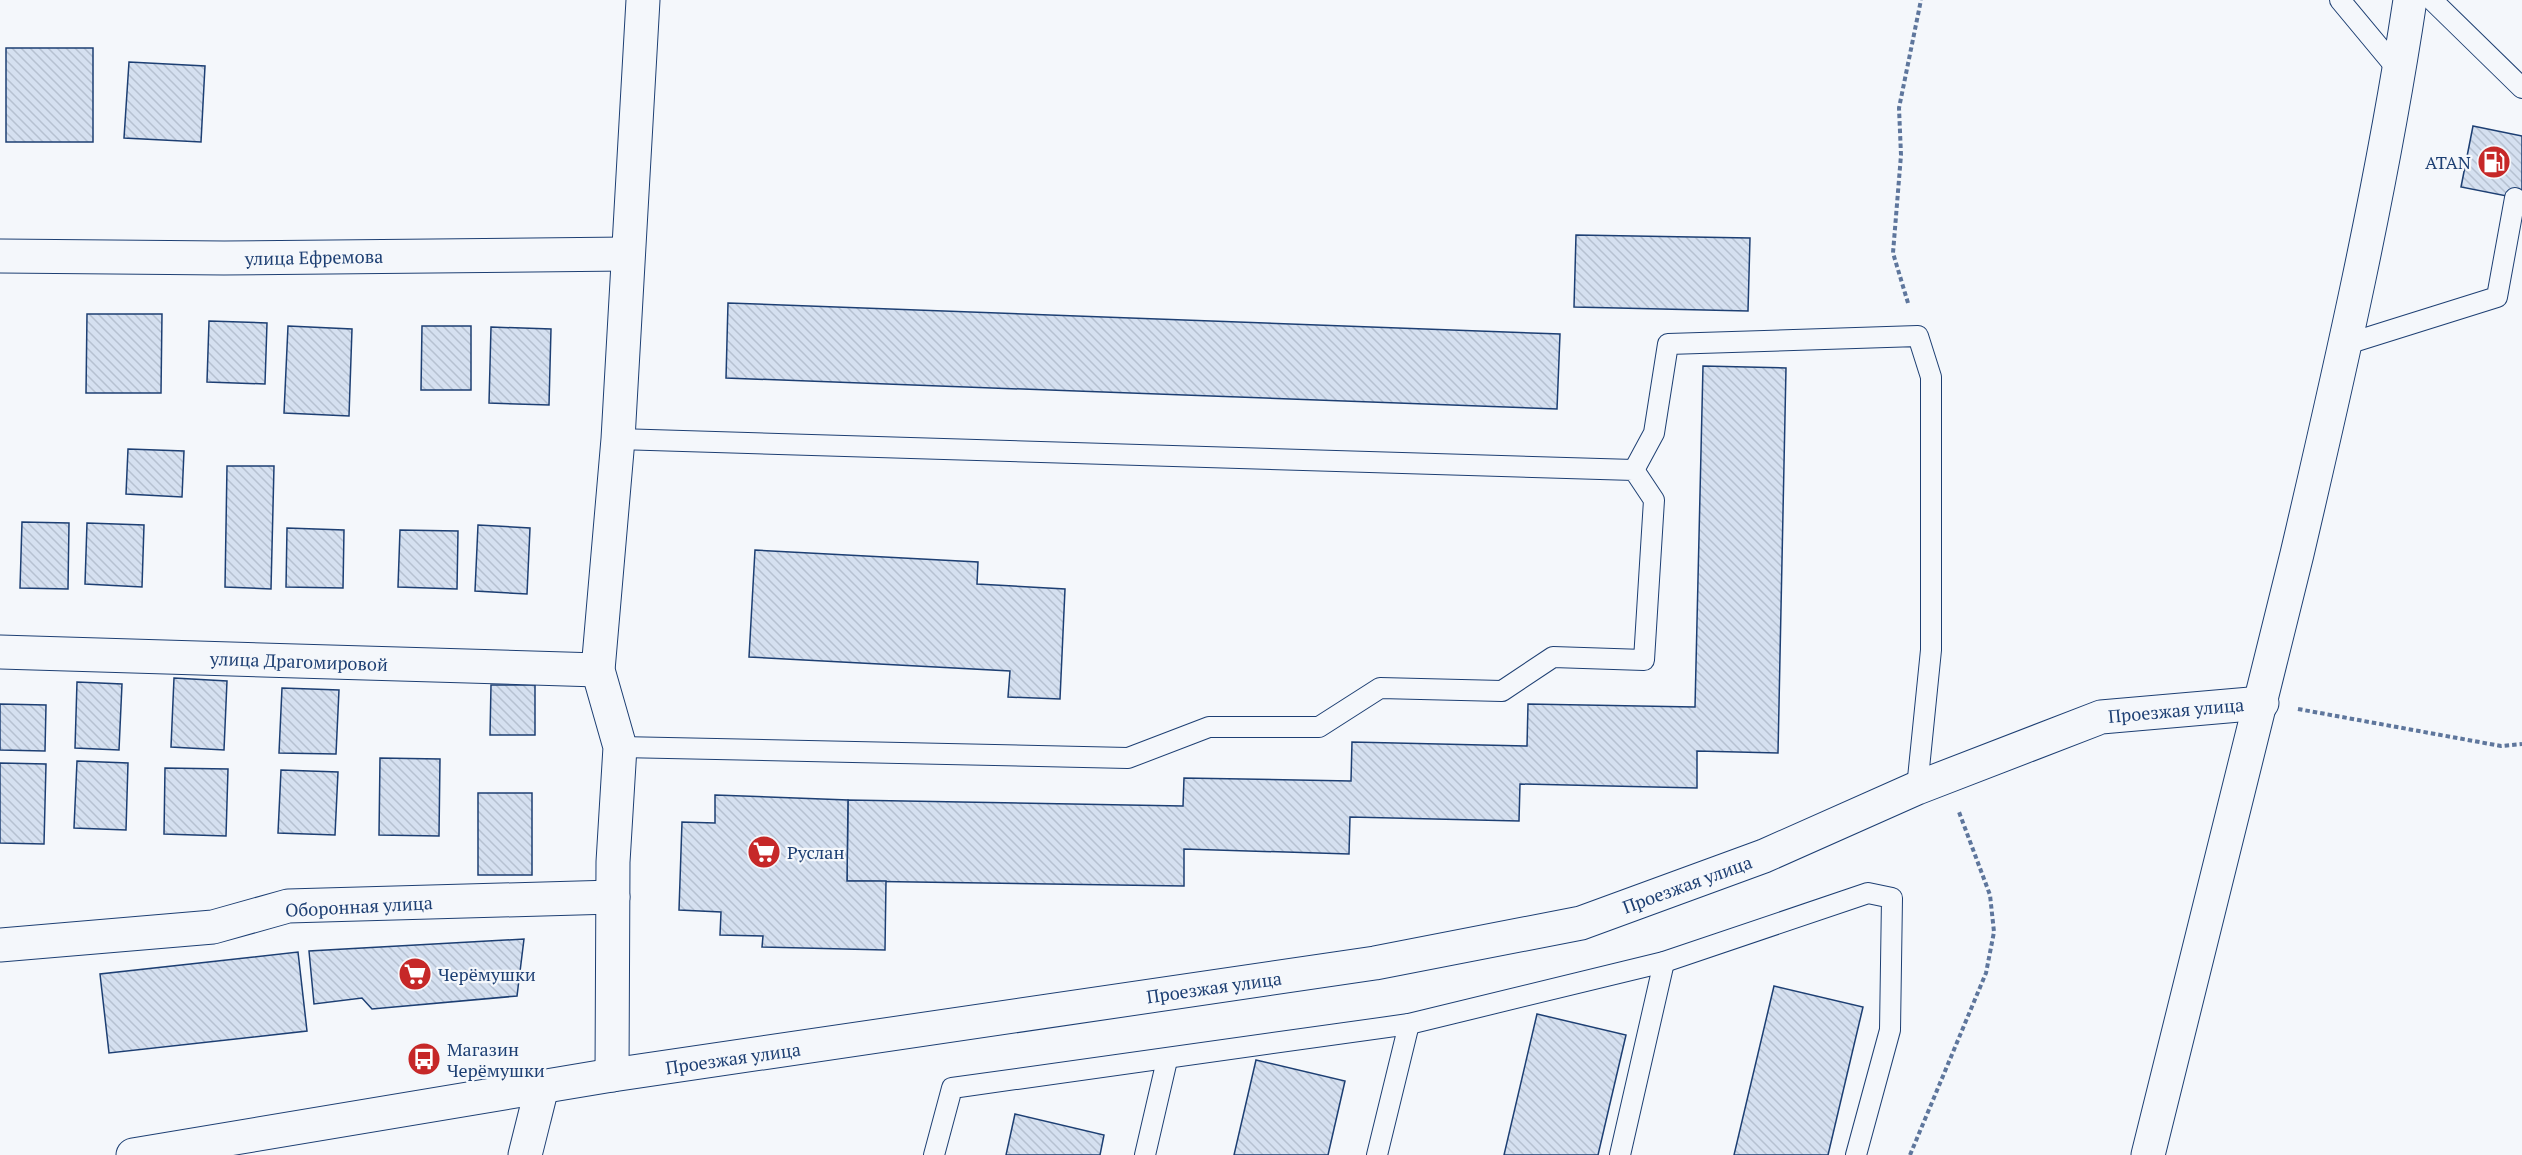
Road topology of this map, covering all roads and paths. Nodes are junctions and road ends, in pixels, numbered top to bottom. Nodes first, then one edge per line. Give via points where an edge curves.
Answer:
1 (643, 0) edge
2 (1921, 0) edge
3 (2340, 0) edge
4 (2410, 0) edge
5 (2432, 0) edge
6 (2399, 71) junction
7 (2522, 88) edge
8 (2515, 198) dead end
9 (627, 254) junction
10 (0, 256) edge
11 (1918, 336) junction
12 (2347, 344) junction
13 (618, 439) junction
14 (1634, 470) junction
15 (0, 652) edge
16 (598, 670) junction
17 (2262, 703) junction
18 (2522, 744) edge
19 (620, 747) junction
20 (1931, 782) junction
21 (613, 897) junction
22 (0, 945) edge
23 (1664, 962) junction
24 (1409, 1024) junction
25 (1167, 1060) junction
26 (612, 1075) junction
27 (542, 1087) junction
28 (134, 1155) edge
29 (525, 1155) edge
30 (934, 1155) edge
31 (1145, 1155) edge
32 (1377, 1155) edge
33 (1620, 1155) edge
34 (1856, 1155) edge
35 (1910, 1155) edge
36 (2148, 1155) edge

1 - 9 main road
2 - 11 path via 1899,108 1901,155 1893,253
3 - 6 lane
4 - 6 main road
5 - 7 lane
6 - 12 main road
8 - 12 lane via 2497,297
9 - 10 main road, улица Ефремова
9 - 13 main road
11 - 14 lane via 1668,344 1654,433
11 - 20 lane via 1931,377
12 - 17 main road
13 - 14 lane
13 - 16 main road
14 - 19 lane via 1654,500 1644,660 1553,657 1502,691 1380,688 1319,727 1209,727 1128,758
15 - 16 main road, улица Драгомировой
16 - 19 main road
17 - 18 path via 2501,746
17 - 20 main road, Проезжая улица via 2101,717
17 - 36 main road
19 - 21 main road
20 - 26 main road, Проезжая улица via 1764,856 1581,922 1376,963
20 - 35 path via 1990,895 1994,932 1986,973
21 - 22 main road, Оборонная улица via 288,906 213,927
21 - 26 main road
23 - 24 lane
23 - 33 lane
23 - 34 lane via 1868,893 1892,898 1890,1030
24 - 25 lane
24 - 32 lane
25 - 30 lane via 952,1088
25 - 31 lane
26 - 27 main road, Проезжая улица
27 - 28 main road, Проезжая улица
27 - 29 main road

